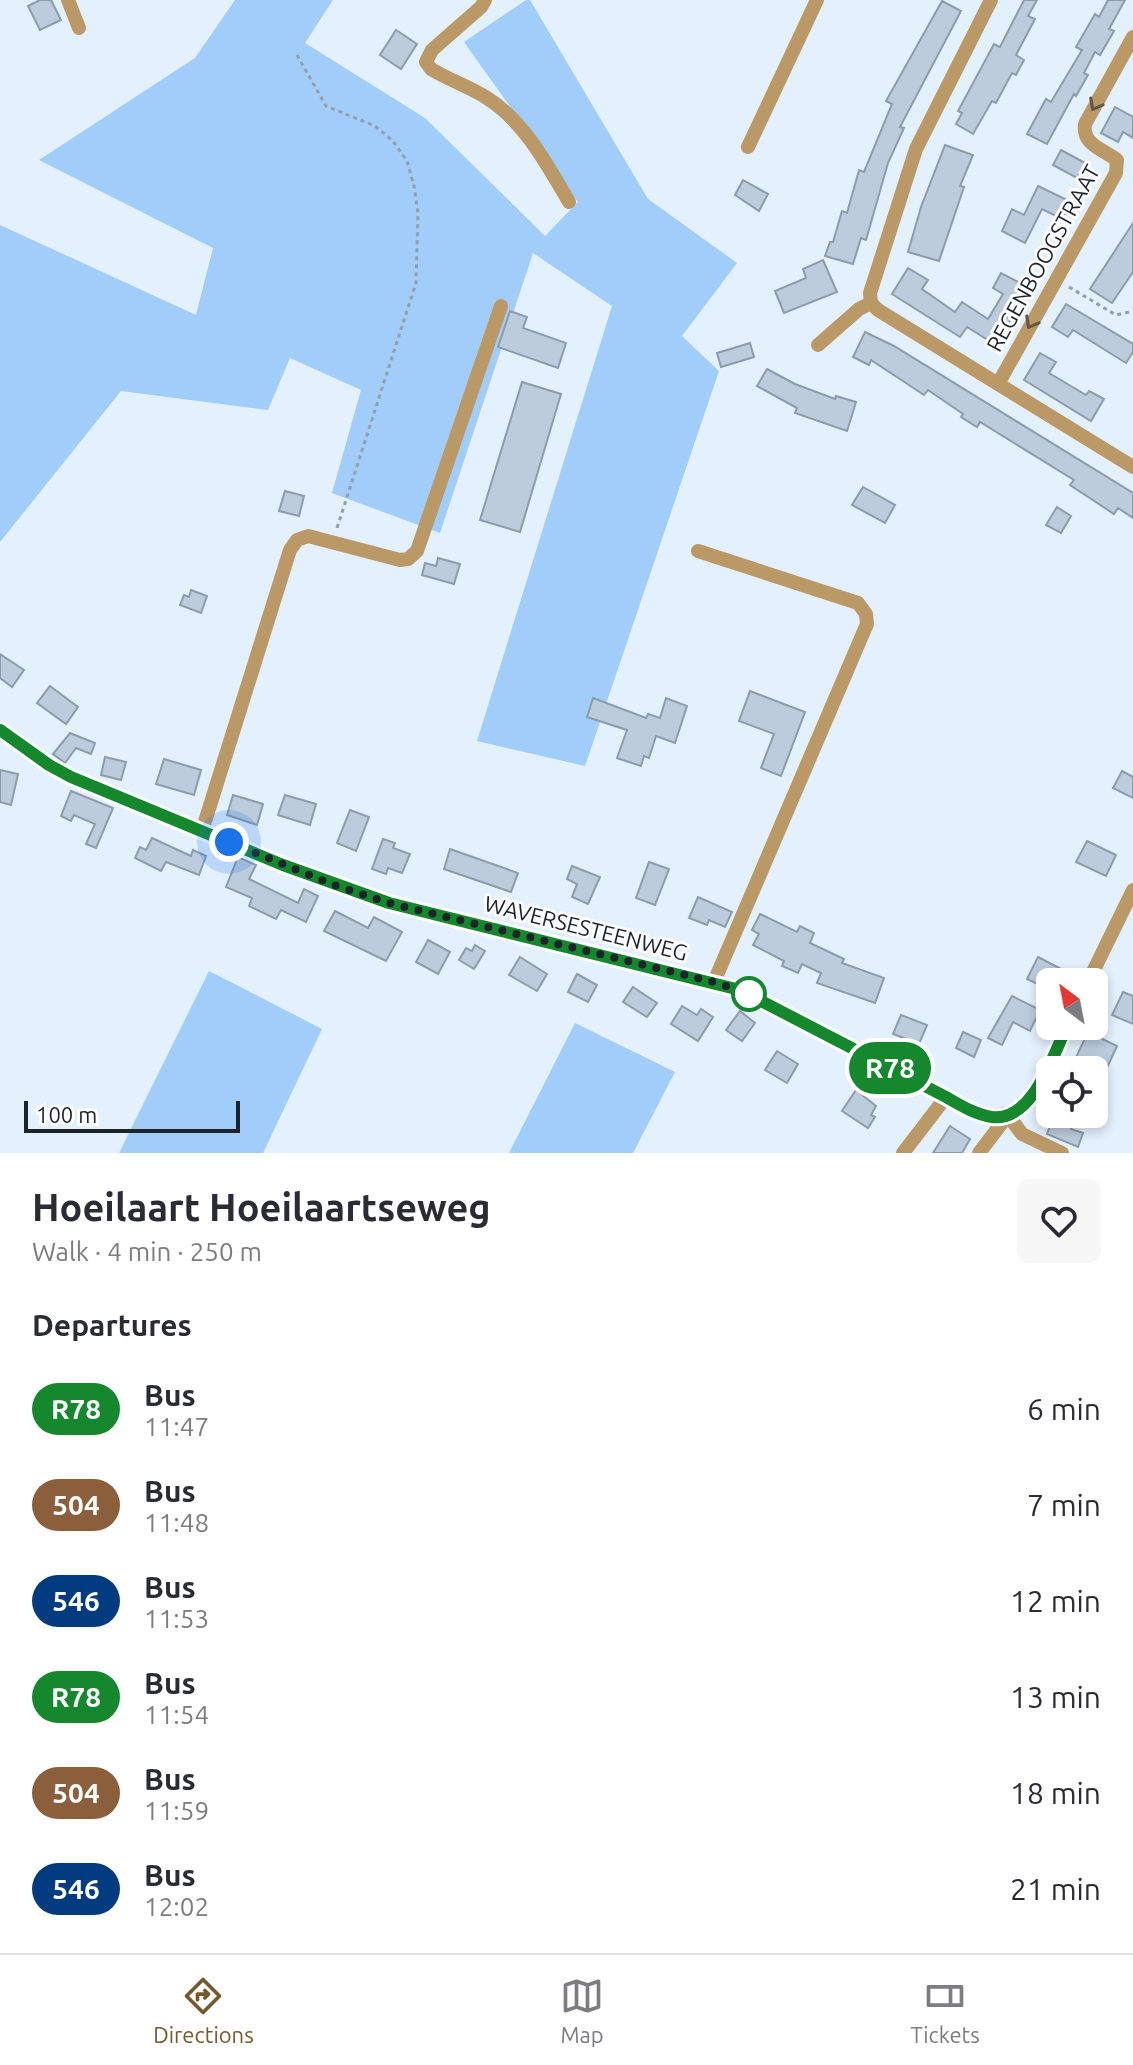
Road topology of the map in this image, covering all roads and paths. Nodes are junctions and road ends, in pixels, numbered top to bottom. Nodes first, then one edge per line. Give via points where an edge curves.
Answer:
1 (68, 0) edge
2 (485, 0) edge
3 (817, 0) edge
4 (991, 0) edge
5 (79, 28) dead end
6 (1133, 37) edge
7 (297, 55) dead end
8 (748, 147) dead end
9 (569, 202) dead end
10 (1056, 279) junction
11 (871, 303) junction
12 (501, 306) dead end
13 (1133, 311) edge
14 (818, 345) dead end
15 (998, 384) junction
16 (1133, 467) edge
17 (332, 542) junction
18 (698, 551) dead end
19 (0, 730) edge
20 (202, 831) junction
21 (1133, 890) edge
22 (1095, 968) edge
23 (714, 982) junction
24 (1060, 1040) edge
25 (946, 1097) junction
26 (1008, 1115) junction
27 (1029, 1139) junction
28 (903, 1153) edge
29 (979, 1153) edge
30 (1023, 1153) edge
31 (1062, 1153) edge

1 - 5 street
2 - 9 street via 426,62 502,111 545,161
3 - 8 street
4 - 11 street via 916,149
6 -> 10 street, REGENBOOGSTRAAT via 1084,131 1090,143 1117,160 1118,167
7 - 17 path via 326,106 375,126 393,141 407,161 418,213 416,283
10 - 13 path via 1116,315
10 -> 15 street, REGENBOOGSTRAAT
11 - 14 street
11 - 15 street
12 - 17 street via 417,551 400,560
15 - 16 street
17 - 20 street via 308,536 290,550
18 - 23 street via 858,603 867,624
19 - 20 street, WAVERSESTEENWEG via 71,777
20 - 23 street, WAVERSESTEENWEG via 389,903
21 - 22 street
23 - 25 street, WAVERSESTEENWEG via 759,999
24 - 26 street via 1035,1092
25 - 26 street, WAVERSESTEENWEG via 976,1113
25 - 28 street
26 - 27 street
26 - 29 street
27 - 30 street
27 - 31 street

